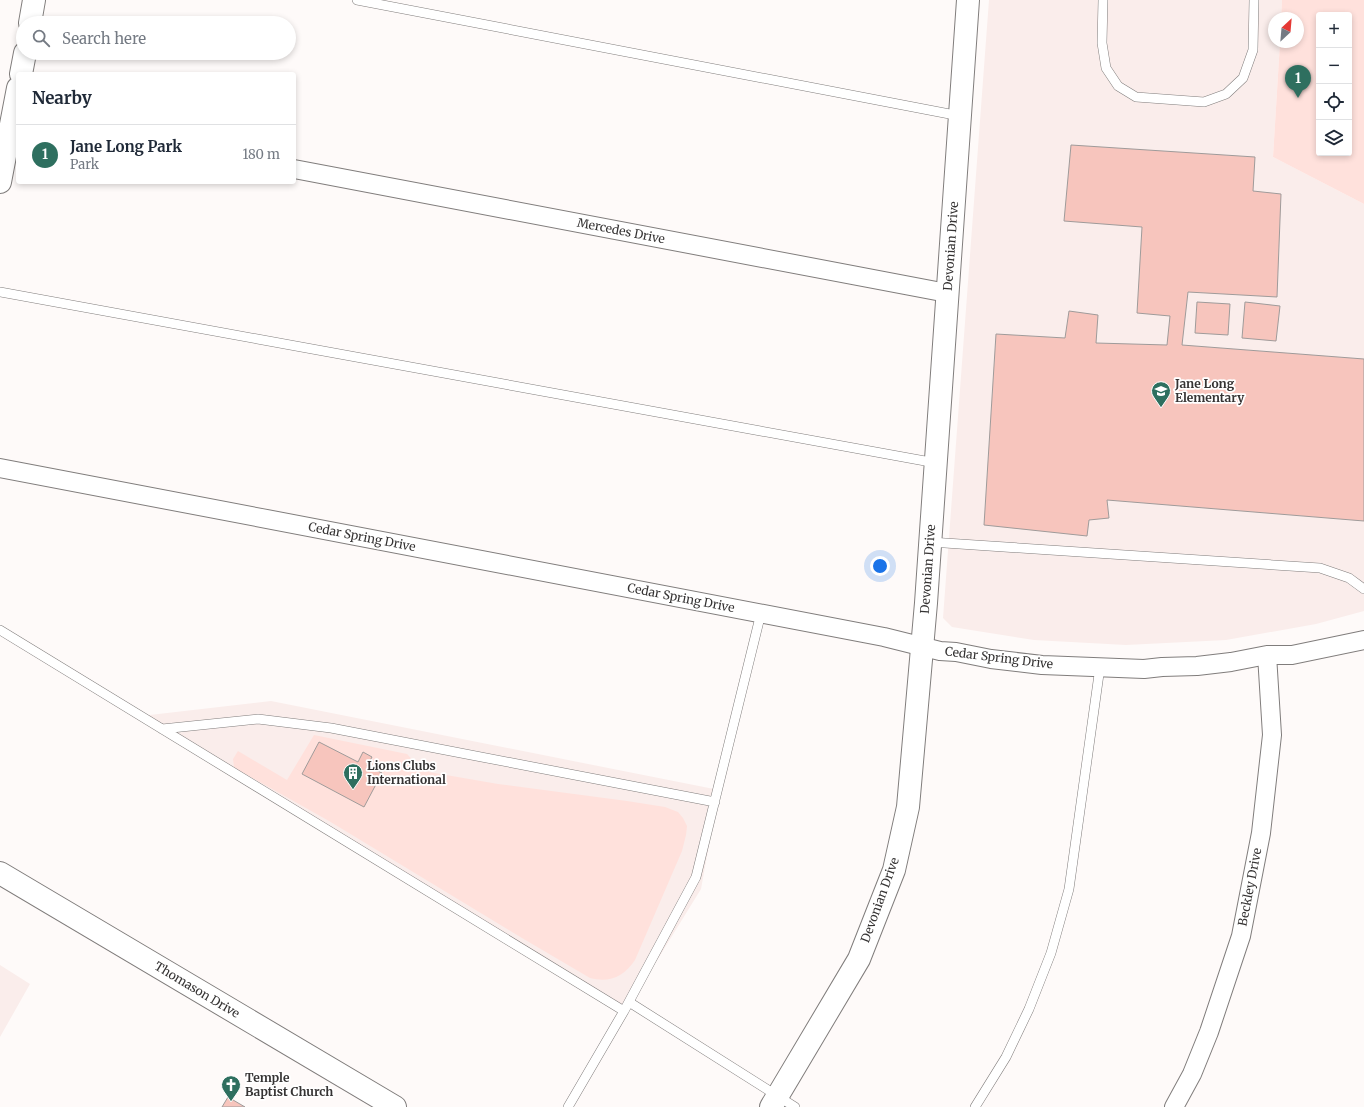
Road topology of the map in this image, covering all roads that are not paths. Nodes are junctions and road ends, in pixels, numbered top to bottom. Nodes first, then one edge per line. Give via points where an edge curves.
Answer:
1 (34, 0) edge
2 (357, 0) edge
3 (968, 0) edge
4 (1103, 0) edge
5 (1254, 0) edge
6 (31, 16) edge
7 (24, 60) edge
8 (21, 72) edge
9 (16, 95) edge
10 (10, 116) edge
11 (960, 116) junction
12 (296, 169) edge
13 (0, 182) edge
14 (0, 292) edge
15 (947, 293) junction
16 (936, 463) junction
17 (0, 468) edge
18 (930, 542) junction
19 (1364, 589) edge
20 (761, 613) junction
21 (0, 630) edge
22 (1364, 640) edge
23 (922, 646) junction
24 (1266, 655) junction
25 (1100, 667) junction
26 (162, 729) junction
27 (715, 802) junction
28 (0, 873) edge
29 (629, 1002) junction
30 (624, 1011) junction
31 (781, 1103) edge
32 (395, 1107) edge
33 (568, 1107) edge
34 (975, 1107) edge
35 (1174, 1107) edge

1 - 6 street
2 - 11 lane
3 - 11 street, Devonian Drive
4 - 5 lane via 1102,43 1106,68 1118,86 1136,97 1204,102 1226,94 1243,78 1253,50
7 - 8 street
9 - 10 street
10 - 13 street
11 - 15 street, Devonian Drive
12 - 15 street, Mercedes Drive
14 - 16 lane
15 - 16 street, Devonian Drive
16 - 18 street, Devonian Drive
17 - 20 street, Cedar Spring Drive
18 - 19 lane via 1320,568 1349,578
18 - 23 street, Devonian Drive
20 - 23 street, Cedar Spring Drive
20 - 27 lane
21 - 26 lane
22 - 24 street, Cedar Spring Drive via 1292,655
23 - 25 street, Cedar Spring Drive via 991,659 1042,665
23 - 31 street, Devonian Drive via 908,807 894,870 859,959
24 - 25 street, Cedar Spring Drive via 1197,666 1144,669
24 - 35 street, Beckley Drive via 1271,742 1261,833 1241,936 1209,1032 1192,1074
25 - 34 lane via 1069,889 1051,953 1029,1009 1006,1057
26 - 27 lane via 258,719 331,728
26 - 30 lane
27 - 29 lane via 696,877
28 - 32 street, Thomason Drive
29 - 30 lane
29 - 31 lane
30 - 33 lane

